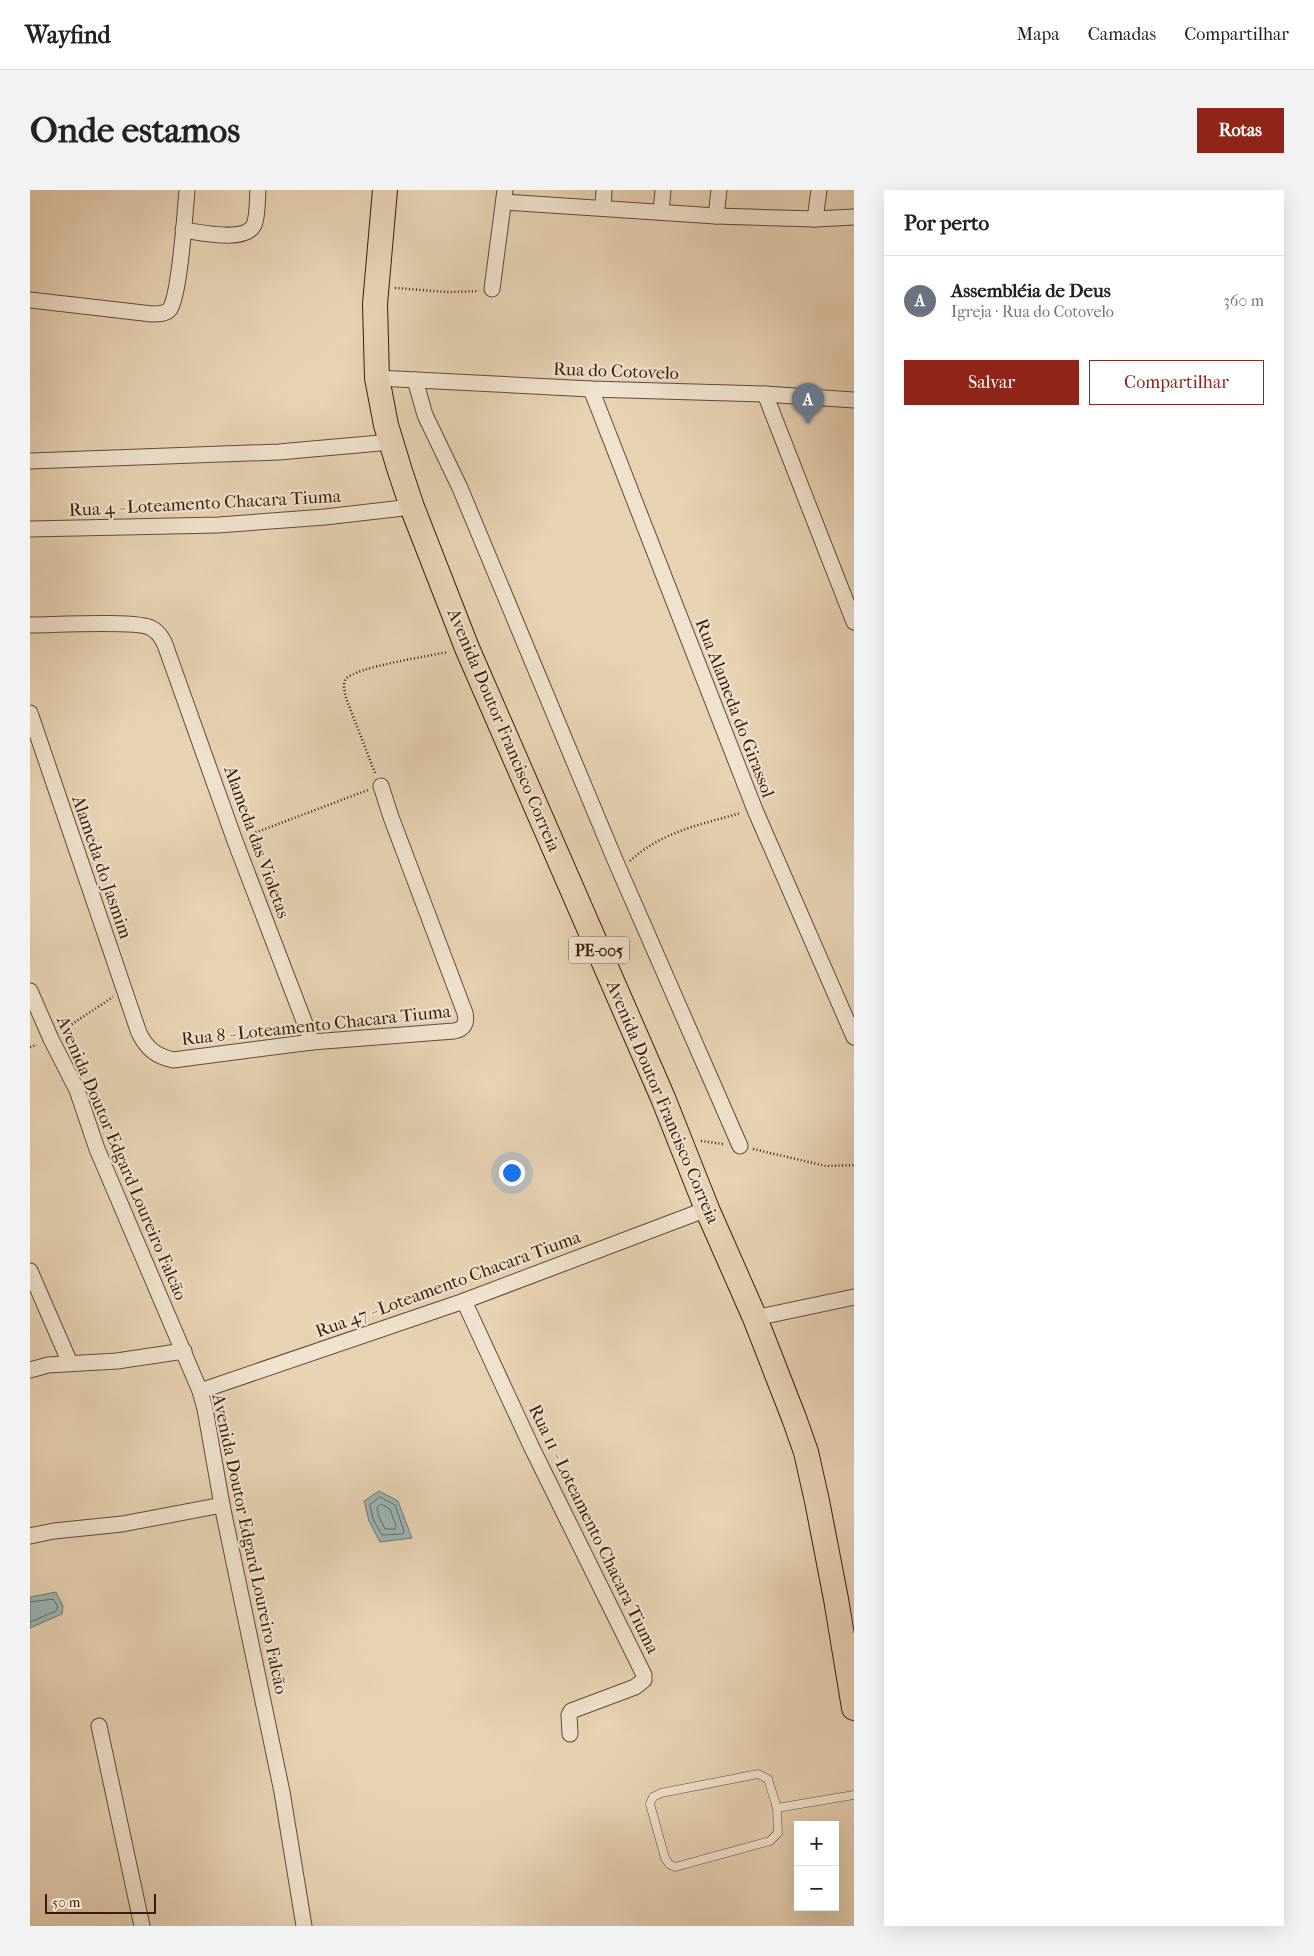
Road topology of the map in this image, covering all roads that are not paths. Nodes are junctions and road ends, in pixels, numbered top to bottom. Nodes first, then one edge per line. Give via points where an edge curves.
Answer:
1 (187, 190) edge
2 (258, 190) edge
3 (385, 190) edge
4 (604, 190) edge
5 (663, 190) edge
6 (719, 190) edge
7 (819, 190) edge
8 (504, 196) edge
9 (603, 208) junction
10 (661, 212) junction
11 (716, 216) junction
12 (854, 217) edge
13 (815, 219) junction
14 (183, 230) junction
15 (492, 289) road end
16 (30, 300) edge
17 (377, 378) junction
18 (415, 380) junction
19 (591, 389) junction
20 (765, 394) junction
21 (854, 400) edge
22 (392, 442) junction
23 (30, 461) edge
24 (412, 506) junction
25 (30, 529) edge
26 (854, 622) edge
27 (30, 625) edge
28 (30, 713) edge
29 (381, 786) road end
30 (30, 991) edge
31 (140, 1033) joint
32 (854, 1036) edge
33 (312, 1042) junction
34 (740, 1146) road end
35 (707, 1209) junction
36 (30, 1272) edge
37 (854, 1297) edge
38 (464, 1301) junction
39 (755, 1318) junction
40 (184, 1351) junction
41 (70, 1363) junction
42 (30, 1370) edge
43 (200, 1391) junction
44 (222, 1505) junction
45 (30, 1536) edge
46 (854, 1708) edge
47 (99, 1726) dead end
48 (570, 1734) dead end
49 (854, 1795) edge
50 (777, 1808) junction
51 (142, 1926) edge
52 (304, 1926) edge

1 - 14 street
2 - 14 street via 256,216 253,226 247,231 230,235
3 - 17 main road, Avenida Doutor Francisco Correia / PE-005 via 376,286
4 - 9 street
5 - 10 street
6 - 11 street
7 - 13 street
8 - 9 street
8 - 15 street
9 - 10 street
10 - 11 street
11 - 13 street
12 - 13 street
14 - 16 street via 177,283 170,309 162,313
17 - 18 street, Rua do Cotovelo
17 - 22 main road, Avenida Doutor Francisco Correia / PE-005
18 - 19 street, Rua do Cotovelo
18 - 34 street via 424,415 460,488 620,871
19 - 20 street, Rua do Cotovelo
19 - 32 street, Rua Alameda do Girassol via 755,810
20 - 21 street, Rua do Cotovelo
20 - 26 street
22 - 23 street via 279,452
22 - 24 main road, Avenida Doutor Francisco Correia / PE-005
24 - 25 street, Rua 4 - Loteamento Chacara Tiuma via 218,525
24 - 35 main road, Avenida Doutor Francisco Correia / PE-005 via 467,648
27 - 33 street, Alameda das Violetas via 129,624 149,626 160,635
28 - 31 street, Alameda do Jasmim
29 - 33 street, Rua 8 - Loteamento Chacara Tiuma via 465,1013 465,1025 454,1031
30 - 40 street, Avenida Doutor Edgard Loureiro Falcão via 76,1090 97,1149
31 - 33 street, Rua 8 - Loteamento Chacara Tiuma via 152,1052 173,1060
35 - 38 street, Rua 47 - Loteamento Chacara Tiuma
35 - 39 main road, Avenida Doutor Francisco Correia / PE-005
36 - 41 street
37 - 39 street
38 - 43 street, Rua 47 - Loteamento Chacara Tiuma
38 - 48 street, Rua 11 - Loteamento Chacara Tiuma via 531,1446 644,1675 644,1680 635,1687 572,1711 569,1716
39 - 46 main road, Avenida Doutor Francisco Correia / PE-005 via 806,1452
40 - 41 street via 117,1361
40 - 43 street, Avenida Doutor Edgard Loureiro Falcão
41 - 42 street
43 - 44 street, Avenida Doutor Edgard Loureiro Falcão
44 - 45 street via 122,1524
44 - 52 street, Avenida Doutor Edgard Loureiro Falcão via 282,1792
47 - 51 street
49 - 50 lane
50 - 50 lane via 768,1779 758,1774 661,1793 653,1797 650,1804 666,1858 675,1867 770,1841 778,1833

